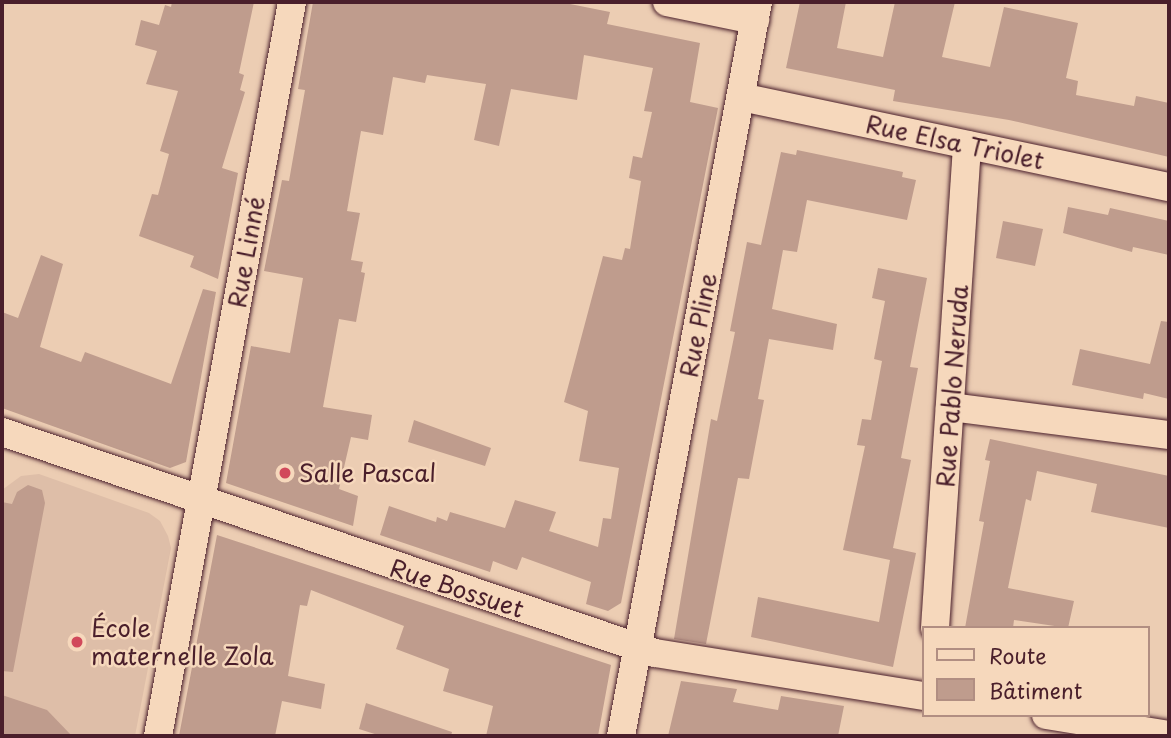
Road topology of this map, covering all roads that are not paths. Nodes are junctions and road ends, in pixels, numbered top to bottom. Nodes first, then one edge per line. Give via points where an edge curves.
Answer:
1 (292, 2) edge
2 (667, 2) edge
3 (757, 11) edge
4 (741, 97) junction
5 (967, 145) junction
6 (1169, 187) edge
7 (950, 407) junction
8 (2, 432) edge
9 (1169, 435) edge
10 (200, 502) junction
11 (935, 626) edge
12 (637, 648) junction
13 (922, 696) edge
14 (1058, 717) edge
15 (1168, 735) edge
16 (158, 736) edge
17 (621, 736) edge

1 - 10 street, Rue Linné
2 - 3 street
3 - 4 street, Rue Pline
4 - 5 street, Rue Elsa Triolet
4 - 12 street, Rue Pline
5 - 6 street, Rue Elsa Triolet
5 - 7 street, Rue Pablo Neruda
7 - 9 street
7 - 11 street, Rue Pablo Neruda
8 - 10 street, Rue Bossuet
10 - 12 street, Rue Bossuet
10 - 16 street, Rue Linné
12 - 13 street, Rue Bossuet
12 - 17 street, Rue Pline
14 - 15 street

